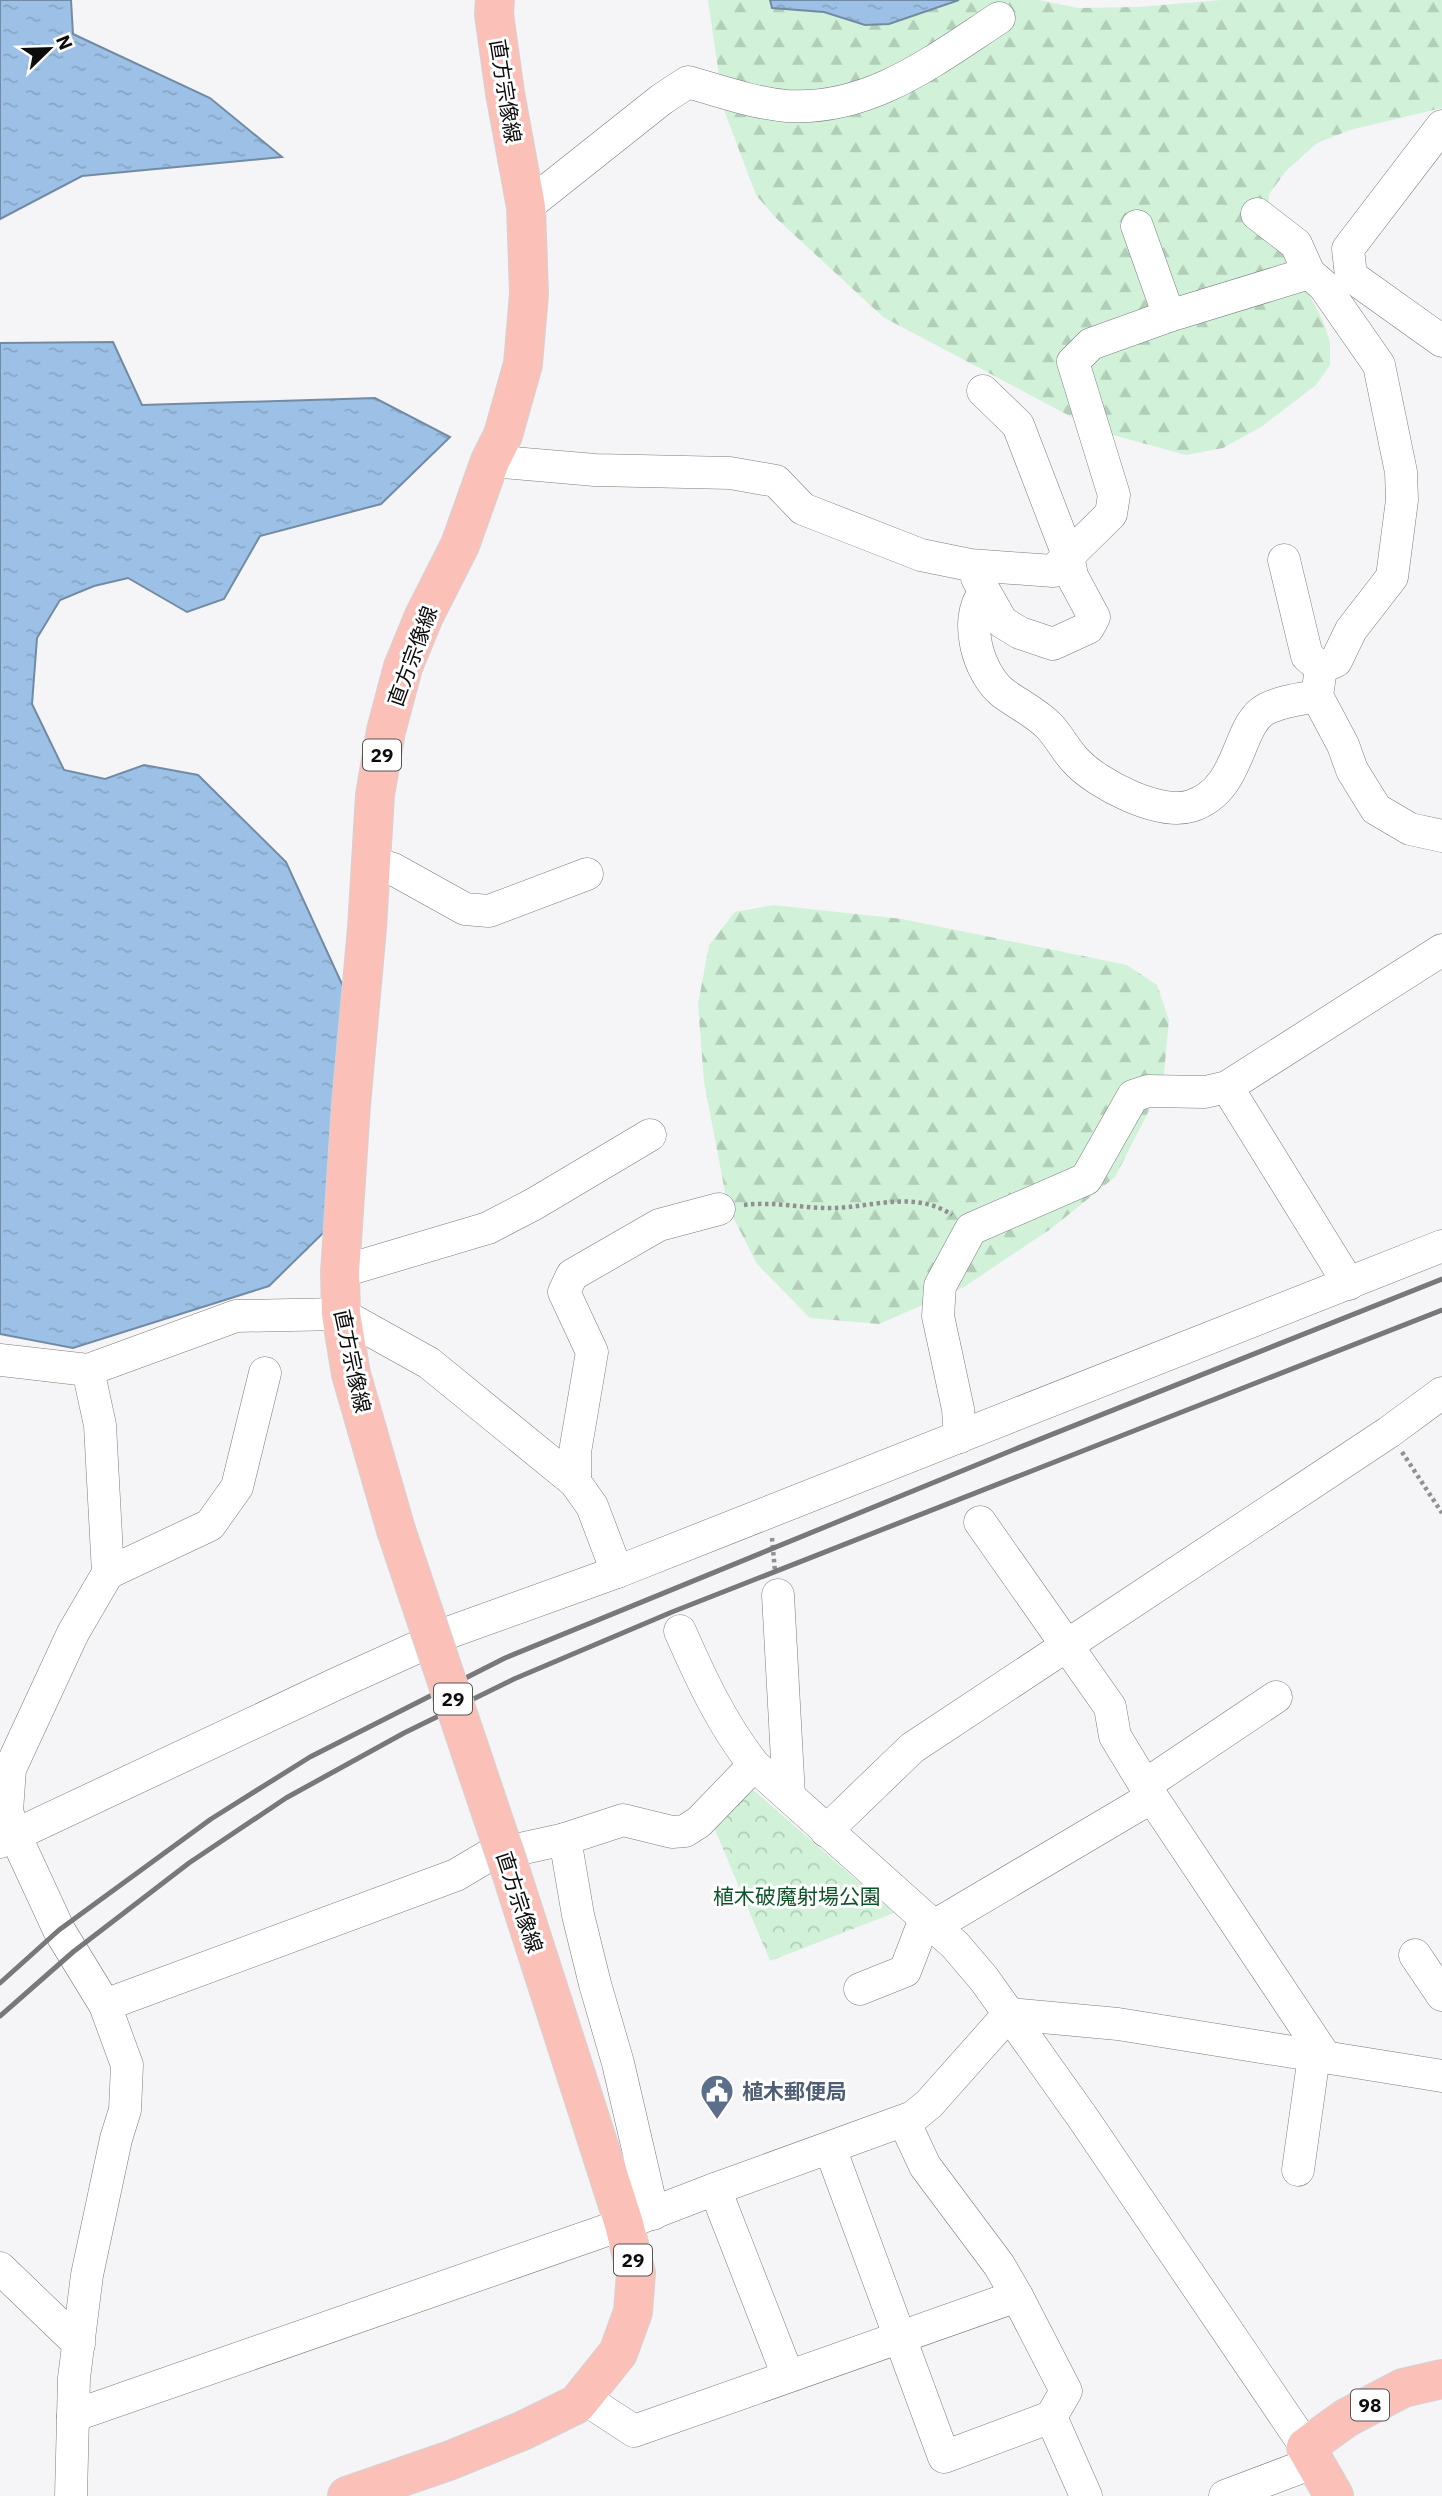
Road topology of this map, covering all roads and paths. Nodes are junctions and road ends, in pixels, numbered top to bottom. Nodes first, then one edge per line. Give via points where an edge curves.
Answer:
1 (495, 0) edge
2 (999, 18) dead end
3 (1442, 126) edge
4 (526, 207) junction
5 (1257, 214) dead end
6 (1137, 226) dead end
7 (1309, 273) junction
8 (1168, 316) junction
9 (1442, 341) edge
10 (983, 391) dead end
11 (490, 461) junction
12 (1068, 555) junction
13 (1283, 560) dead end
14 (970, 565) junction
15 (984, 593) junction
16 (1319, 682) junction
17 (1442, 836) edge
18 (371, 862) junction
19 (587, 874) dead end
20 (1442, 950) edge
21 (1227, 1087) junction
22 (650, 1135) dead end
23 (719, 1209) joint
24 (971, 1229) junction
25 (1442, 1246) edge
26 (340, 1272) junction
27 (1349, 1284) junction
28 (341, 1314) junction
29 (0, 1360) edge
30 (88, 1370) junction
31 (265, 1373) dead end
32 (1442, 1393) edge
33 (1389, 1432) junction
34 (960, 1437) junction
35 (575, 1482) junction
36 (769, 1512) junction
37 (1442, 1513) edge
38 (980, 1522) dead end
39 (617, 1572) junction
40 (108, 1573) junction
41 (778, 1595) joint
42 (680, 1631) dead end
43 (1066, 1646) junction
44 (1276, 1698) dead end
45 (754, 1765) junction
46 (1149, 1791) junction
47 (789, 1796) junction
48 (826, 1831) junction
49 (8, 1838) edge
50 (565, 1839) junction
51 (930, 1923) junction
52 (1415, 1955) dead end
53 (860, 1989) dead end
54 (1442, 1995) edge
55 (105, 2004) junction
56 (1009, 2014) junction
57 (1320, 2057) junction
58 (1442, 2076) edge
59 (904, 2121) junction
60 (830, 2148) junction
61 (1298, 2170) dead end
62 (715, 2189) junction
63 (638, 2219) junction
64 (0, 2268) edge
65 (1017, 2295) junction
66 (898, 2337) junction
67 (79, 2344) junction
68 (788, 2376) junction
69 (1442, 2379) edge
70 (582, 2397) junction
71 (73, 2416) junction
72 (1051, 2417) junction
73 (1311, 2454) junction
74 (71, 2496) edge
75 (347, 2496) edge
76 (1086, 2496) edge
77 (1225, 2496) edge
78 (1334, 2496) edge

1 - 4 main road, 直方宗像線 / 29 via 505,93
2 - 4 street via 876,92 829,106 755,101 688,82
3 - 9 street via 1348,248 1351,276
4 - 11 main road, 直方宗像線 / 29 via 529,294 523,364 503,435
5 - 7 street via 1296,244
6 - 8 street
7 - 8 street
7 - 16 street via 1324,286 1379,365 1401,472 1402,500 1392,577
8 - 12 street via 1091,344 1073,362 1114,495 1111,514
10 - 12 street via 1018,425
11 - 14 street via 595,470 730,473 776,481 803,509 921,555
11 - 18 main road, 直方宗像線 / 29 via 460,545 403,667 375,795
12 - 14 street via 1053,570
12 - 15 street via 1072,576 1094,617 1088,628 1054,644 1002,622
13 - 16 street via 1307,656
14 - 15 street
15 - 16 street via 973,625 989,679 1050,727 1077,763 1113,789 1139,800 1189,807 1206,799 1235,764 1253,721 1264,709 1293,699
16 - 17 street via 1352,770 1376,809 1410,829
18 - 19 street via 393,869 465,909 489,911
18 - 26 main road, 直方宗像線 / 29
20 - 21 street
21 - 24 street via 1205,1093 1147,1091 1133,1096 1086,1179
21 - 27 street
22 - 26 street via 488,1228
23 - 24 path via 754,1204 836,1208 919,1202 949,1212
23 - 35 street via 659,1224 572,1275 564,1292 592,1352 575,1452
24 - 34 street via 940,1286 938,1316
25 - 27 street
26 - 28 main road, 直方宗像線 / 29
27 - 34 street
28 - 30 street via 236,1317
28 - 35 street via 429,1363
28 - 63 main road, 直方宗像線 / 29, bridge via 351,1374 396,1530 510,1869
29 - 30 street
30 - 40 street via 100,1425
31 - 40 street via 237,1486 210,1525
32 - 33 street
33 - 37 path
33 - 43 street
34 - 36 street
35 - 39 street via 592,1506
36 - 39 street
36 - 41 path
38 - 43 street
39 - 49 street via 453,1631
40 - 49 street via 73,1633 10,1769
41 - 47 street
42 - 45 street via 715,1708
43 - 46 street via 1110,1707 1115,1736
43 - 48 street via 912,1748
44 - 46 street
45 - 47 street
45 - 50 street via 685,1831 623,1820
46 - 51 street
46 - 57 street
47 - 48 street
48 - 51 street
49 - 55 street
50 - 55 street via 488,1856 456,1875
50 - 63 street via 581,1927 618,2063
51 - 53 street via 905,1971
51 - 56 street via 955,1945
52 - 54 street
55 - 67 street via 127,2065 124,2110 87,2275
56 - 57 street via 1118,2024
56 - 59 street via 929,2104
56 - 73 street
57 - 58 street
57 - 61 street
59 - 60 street
59 - 65 street via 925,2166
60 - 62 street
60 - 66 street
62 - 63 street
62 - 68 street
63 - 70 main road, 直方宗像線 / 29 via 633,2312 618,2353
63 - 71 street
64 - 67 street
65 - 66 street
65 - 72 street via 1066,2391
66 - 68 street
66 - 72 street via 944,2457
67 - 71 street
68 - 70 street via 634,2431
69 - 73 main road, 98 via 1403,2388 1346,2418
70 - 75 main road, 直方宗像線 / 29 via 577,2404 522,2431
71 - 74 street
72 - 76 street
73 - 77 street
73 - 78 main road

